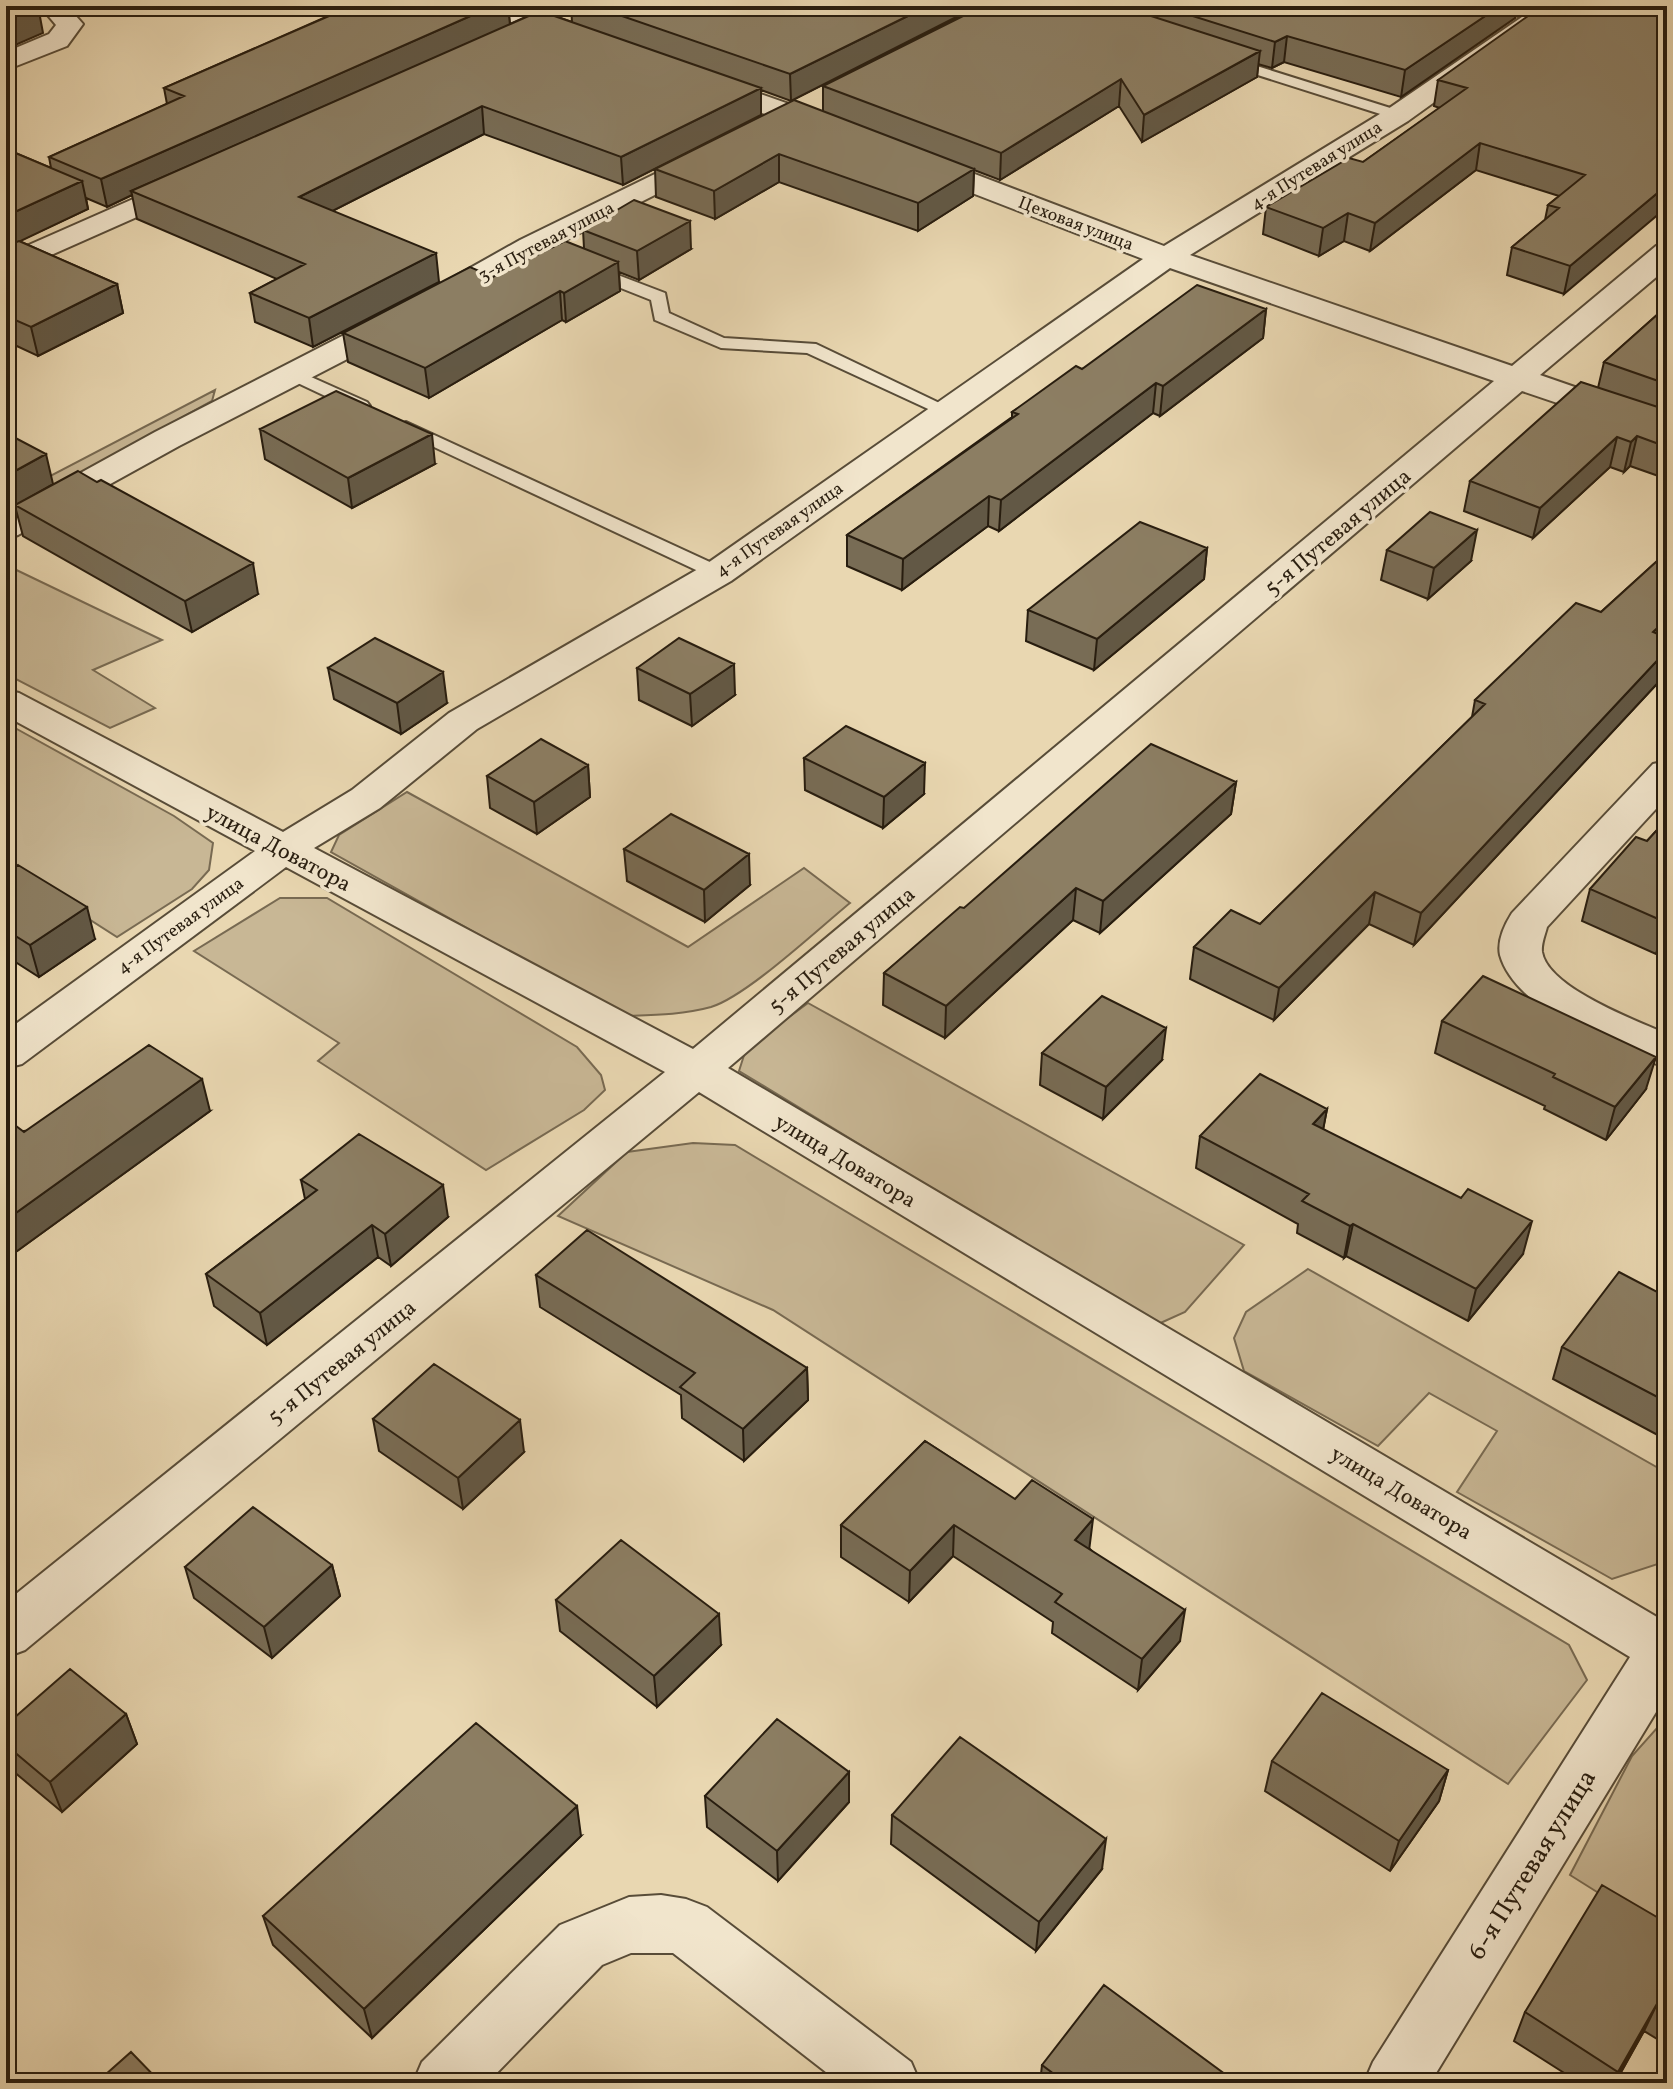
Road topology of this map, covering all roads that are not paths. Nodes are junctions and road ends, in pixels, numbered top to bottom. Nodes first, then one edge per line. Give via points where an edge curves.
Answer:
1 (53, 6) edge
2 (488, 6) edge
3 (582, 6) edge
4 (1493, 6) edge
5 (1547, 12) edge
6 (542, 25) junction
7 (513, 38) edge
8 (601, 46) edge
9 (1219, 58) edge
10 (6, 62) edge
11 (675, 72) edge
12 (822, 99) edge
13 (794, 114) junction
14 (1398, 115) junction
15 (866, 142) edge
16 (895, 153) edge
17 (209, 175) edge
18 (531, 246) junction
19 (1667, 252) edge
20 (1166, 257) junction
21 (6, 266) edge
22 (291, 373) junction
23 (1519, 377) junction
24 (945, 410) junction
25 (1667, 430) edge
26 (6, 528) edge
27 (718, 573) junction
28 (6, 701) edge
29 (1667, 773) edge
30 (284, 849) junction
31 (1667, 1052) edge
32 (6, 1053) edge
33 (697, 1070) junction
34 (6, 1634) edge
35 (1666, 1649) edge
36 (444, 2083) edge
37 (889, 2083) edge
38 (1395, 2083) edge

1 - 10 street via 70,24 58,40
2 - 6 street
3 - 6 street
4 - 5 lane
5 - 14 street, 4-я Путевая улица
6 - 7 street
6 - 8 street
9 - 14 lane
11 - 13 street
12 - 13 street, 3-я Путевая улица
13 - 15 street
13 - 18 street, 3-я Путевая улица
14 - 20 street, 4-я Путевая улица
16 - 20 street, Цеховая улица
17 - 21 street
18 - 22 street, 3-я Путевая улица
18 - 24 lane via 659,297 661,316 721,343 810,348
19 - 23 street, 5-я Путевая улица
20 - 23 street, Цеховая улица
20 - 24 street, 4-я Путевая улица
22 - 26 street, 3-я Путевая улица
22 - 27 lane
23 - 25 street, Цеховая улица
23 - 33 street, 5-я Путевая улица
24 - 27 street, 4-я Путевая улица
27 - 30 street, 4-я Путевая улица via 463,721 366,799
28 - 30 street, улица Доватора
29 - 31 street via 1527,923 1520,951 1532,977 1564,1001
30 - 32 street, 4-я Путевая улица
30 - 33 street, улица Доватора
33 - 34 street, 5-я Путевая улица
33 - 35 street, улица Доватора
35 - 38 street, 6-я Путевая улица
36 - 37 street via 581,1945 629,1925 661,1923 686,1927

